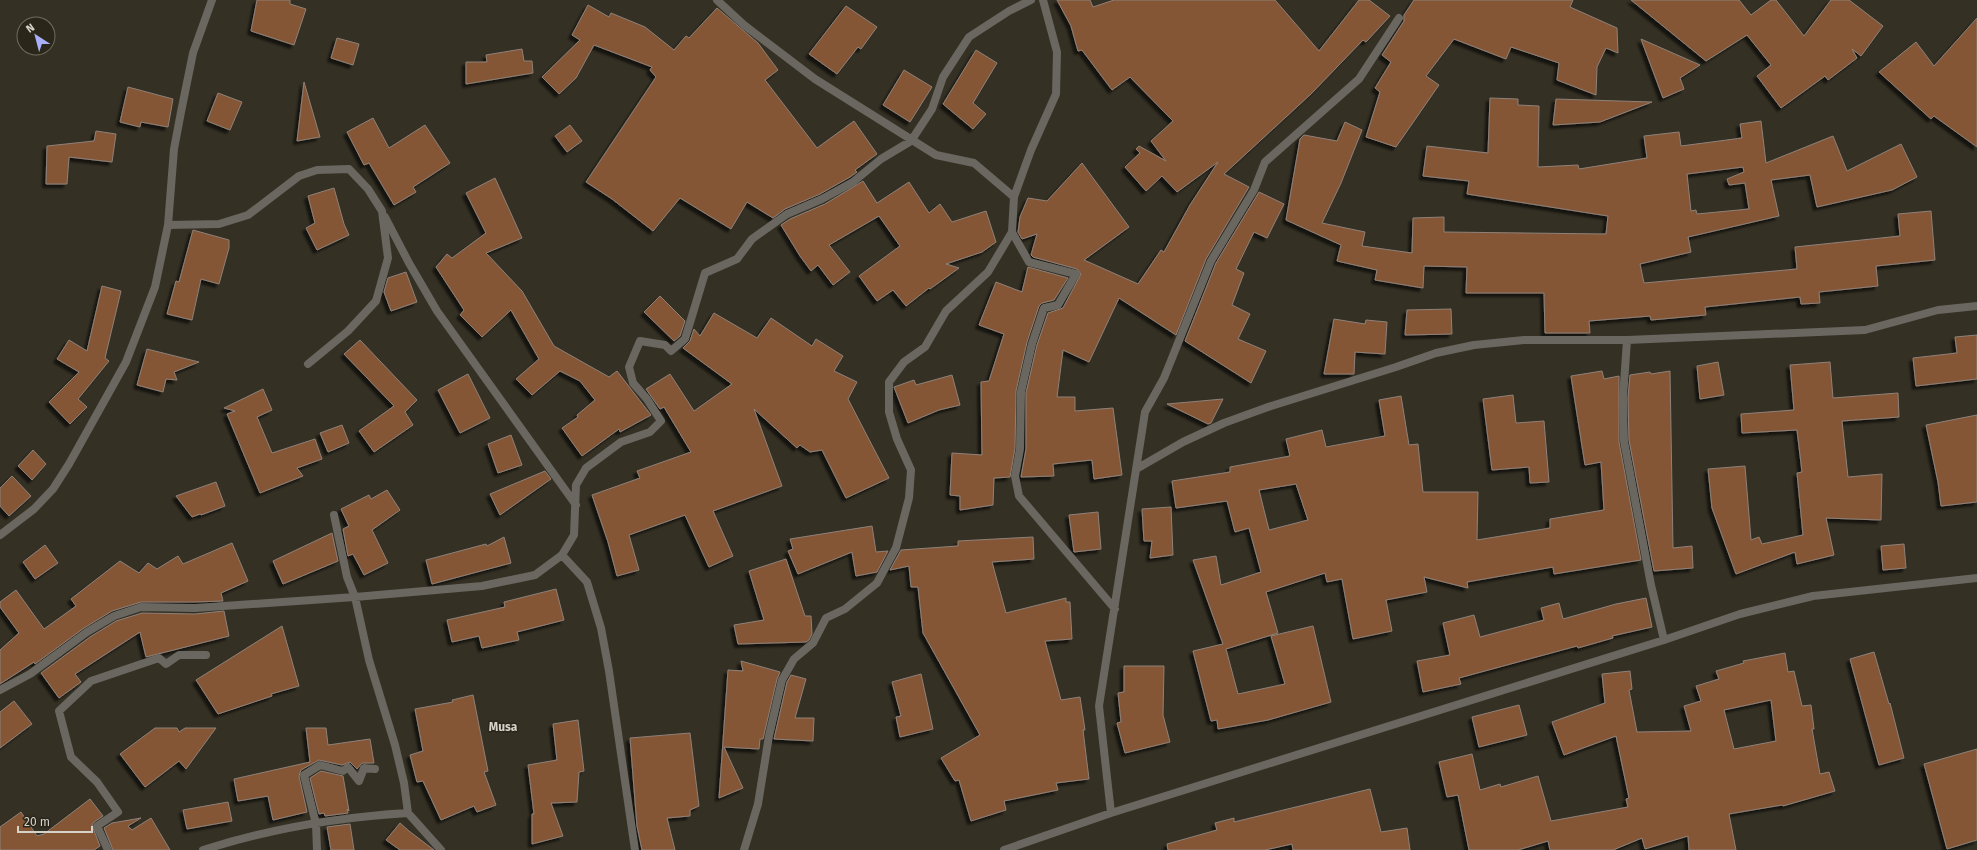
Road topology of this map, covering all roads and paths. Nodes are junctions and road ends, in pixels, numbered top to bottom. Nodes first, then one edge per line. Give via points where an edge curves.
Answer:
1 (212, 0) edge
2 (716, 0) edge
3 (1031, 0) edge
4 (1043, 0) edge
5 (1399, 18) dead end
6 (911, 141) junction
7 (1014, 197) junction
8 (382, 211) junction
9 (168, 225) junction
10 (1012, 232) junction
11 (1977, 306) edge
12 (1627, 340) junction
13 (308, 364) dead end
14 (1138, 468) junction
15 (576, 505) junction
16 (334, 515) dead end
17 (0, 535) edge
18 (562, 555) junction
19 (1977, 578) edge
20 (355, 597) junction
21 (1115, 609) junction
22 (1664, 640) junction
23 (206, 655) dead end
24 (0, 690) edge
25 (375, 769) dead end
26 (408, 813) junction
27 (1111, 813) junction
28 (316, 824) junction
29 (108, 850) edge
30 (203, 850) edge
31 (317, 850) edge
32 (441, 850) edge
33 (635, 850) edge
34 (744, 850) edge
35 (1004, 850) edge

1 - 9 street via 193,53 181,112 174,149
2 - 6 street via 744,25 815,78
3 - 6 street via 969,37 942,77 932,109
4 - 7 street via 1057,52 1056,94 1031,150
5 - 14 street via 1359,79 1265,162 1254,190 1212,261 1164,378 1145,412
6 - 7 street via 936,155 974,163
6 - 15 street via 881,158 853,182 787,214 752,239 737,259 705,273 685,339 671,351 665,344 640,341 629,366 633,383 661,421 650,432 621,442 586,468 576,485
7 - 10 street
8 - 9 street via 368,188 349,169 317,170 300,176 248,215 219,224
8 - 13 street via 388,258 376,301 348,331
8 - 15 street via 437,311
9 - 17 street via 155,287 126,362 53,489 34,509
10 - 21 street via 1029,262 1076,274 1058,305 1044,308 1032,344 1021,392 1020,449 1015,476 1019,496
10 - 34 street via 988,272 946,311 925,348 904,362 889,382 889,412 897,439 911,470 909,498 896,548 877,583 845,609 826,618 813,643 794,659 782,680 769,736 758,804
11 - 12 street via 1938,310 1865,330
12 - 14 street via 1524,340 1436,352 1224,423 1183,442
12 - 22 street via 1623,398 1624,441
14 - 21 street
15 - 18 street via 574,535
16 - 20 street via 347,577
18 - 20 street via 535,575 482,586
18 - 33 street via 587,582 601,628
19 - 22 street via 1813,596 1740,614
20 - 24 street via 195,608 141,607 114,616 87,632 30,674
20 - 26 street via 369,660 395,744
21 - 27 street via 1099,706
22 - 27 street
23 - 29 street via 179,655 166,664 160,658 91,681 59,711 72,757 97,782 118,812 97,826
25 - 28 street via 364,768 359,781 348,767 343,771 320,765 304,775
26 - 28 street via 361,816
26 - 32 street
27 - 35 street
28 - 30 street
28 - 31 street

